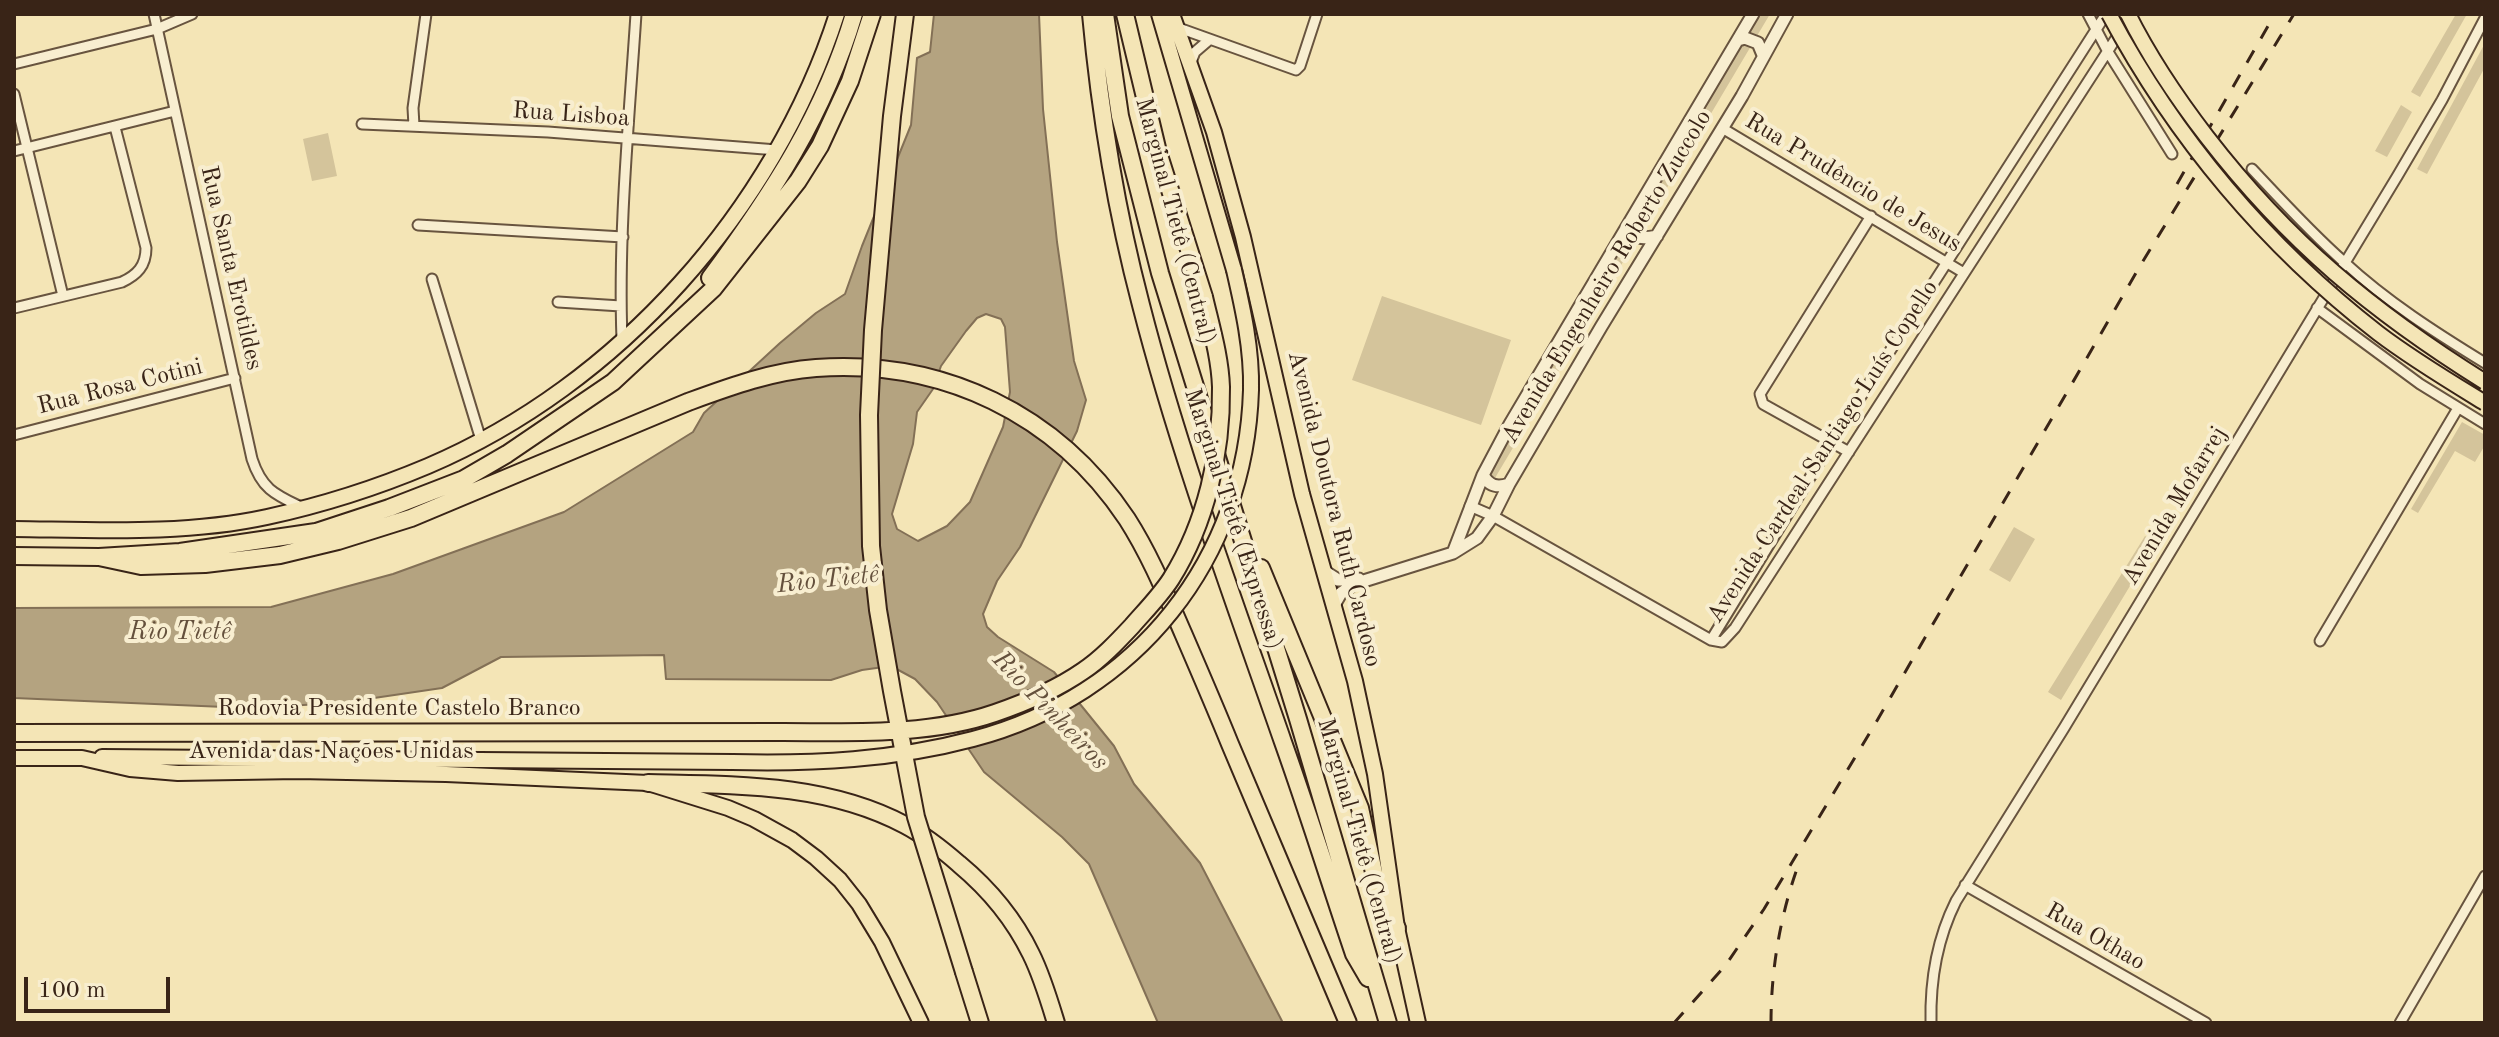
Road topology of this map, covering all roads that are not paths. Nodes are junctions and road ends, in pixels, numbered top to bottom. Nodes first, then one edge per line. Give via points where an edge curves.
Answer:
1 (154, 14) edge
2 (192, 14) edge
3 (426, 14) edge
4 (636, 14) edge
5 (837, 14) edge
6 (854, 14) edge
7 (872, 14) edge
8 (905, 14) edge
9 (1091, 14) edge
10 (1105, 14) edge
11 (1125, 14) edge
12 (1159, 14) edge
13 (1317, 14) edge
14 (1753, 14) edge
15 (1787, 14) edge
16 (2088, 14) edge
17 (2108, 14) edge
18 (2130, 14) edge
19 (2485, 18) edge
20 (1174, 20) edge
21 (157, 29) junction
22 (2095, 30) junction
23 (1209, 40) junction
24 (1738, 40) junction
25 (2108, 52) junction
26 (1763, 55) junction
27 (14, 64) edge
28 (1190, 65) junction
29 (14, 94) edge
30 (175, 111) junction
31 (362, 124) dead end
32 (414, 126) junction
33 (115, 127) junction
34 (1722, 128) junction
35 (626, 138) junction
36 (28, 147) junction
37 (777, 150) junction
38 (14, 151) edge
39 (2172, 154) dead end
40 (2252, 169) dead end
41 (1871, 216) junction
42 (418, 225) dead end
43 (1629, 225) junction
44 (1657, 236) junction
45 (623, 237) junction
46 (1947, 262) junction
47 (2345, 263) junction
48 (1964, 273) junction
49 (432, 279) dead end
50 (63, 296) junction
51 (2391, 301) junction
52 (558, 302) dead end
53 (621, 306) junction
54 (14, 308) edge
55 (2317, 308) junction
56 (676, 323) junction
57 (622, 340) junction
58 (2362, 342) junction
59 (1890, 354) junction
60 (2485, 363) edge
61 (1906, 364) junction
62 (1189, 366) junction
63 (235, 378) junction
64 (2485, 382) edge
65 (2485, 403) edge
66 (2458, 408) junction
67 (2485, 424) edge
68 (14, 435) edge
69 (481, 440) junction
70 (1831, 443) junction
71 (1849, 452) junction
72 (1483, 475) junction
73 (1509, 484) junction
74 (1470, 506) junction
75 (303, 508) junction
76 (1493, 516) junction
77 (14, 529) edge
78 (1453, 553) junction
79 (14, 556) edge
80 (99, 557) junction
81 (1324, 571) junction
82 (1368, 578) junction
83 (1333, 607) junction
84 (1711, 640) junction
85 (2320, 641) dead end
86 (14, 733) edge
87 (14, 758) edge
88 (82, 758) junction
89 (648, 783) junction
90 (2485, 876) edge
91 (1965, 885) junction
92 (1397, 928) junction
93 (1377, 989) junction
94 (921, 1023) edge
95 (980, 1023) edge
96 (1056, 1023) edge
97 (1348, 1023) edge
98 (1388, 1023) edge
99 (1418, 1023) edge
100 (1931, 1023) edge
101 (2206, 1023) edge
102 (2400, 1023) edge

1 - 21 street, Rua Santa Erotildes
2 - 21 street
3 - 32 street
4 - 35 street
5 - 37 highway via 806,95
6 - 56 highway via 826,91 782,176
7 - 56 highway via 843,99 798,181 713,289
8 - 95 highway, bridge via 873,330 871,546 916,817
9 - 93 highway, Marginal Tietê (Expressa) via 1118,205 1151,342 1354,954
10 - 62 highway, Marginal Tietê (Central) via 1123,130
11 - 86 highway, Rodovia Presidente Castelo Branco, bridge via 1158,152 1204,297 1221,386 1216,454 1191,542 1170,580 1116,643 1083,671 994,714 914,729
12 - 88 highway, bridge via 1234,270 1249,343 1246,445 1234,496 1190,590 1127,660 1070,700 976,738 876,758 779,763
13 - 23 street via 1298,69
14 - 24 street, Avenida Engenheiro Roberto Zuccolo
15 - 26 street, Avenida Engenheiro Roberto Zuccolo
16 - 22 street
17 - 22 street, Avenida Cardeal Santiago Luís Copello
17 - 65 highway, bridge via 2187,137 2263,229 2381,335
18 - 25 street, Avenida Cardeal Santiago Luís Copello
18 - 64 highway, bridge via 2175,94 2271,213 2360,295
19 - 47 street, Avenida Mofarrej
20 - 23 street
20 - 28 highway, Avenida Doutora Ruth Cardoso
21 - 27 street
21 - 30 street, Rua Santa Erotildes
22 - 25 street
22 - 46 street, Avenida Cardeal Santiago Luís Copello
23 - 28 street
24 - 26 street via 1752,39
24 - 43 street, Avenida Engenheiro Roberto Zuccolo
25 - 39 street
25 - 48 street, Avenida Cardeal Santiago Luís Copello
26 - 34 street, Avenida Engenheiro Roberto Zuccolo
28 - 81 highway, Avenida Doutora Ruth Cardoso via 1249,260
29 - 36 street
30 - 33 street
30 - 63 street, Rua Santa Erotildes
31 - 32 street, Rua Lisboa
32 - 35 street, Rua Lisboa
33 - 36 street
33 - 50 street via 146,248 144,263 132,278
34 - 41 street, Rua Prudêncio de Jesus
34 - 44 street, Avenida Engenheiro Roberto Zuccolo
35 - 37 street, Rua Lisboa
35 - 45 street
36 - 38 street
36 - 50 street
37 - 57 highway via 708,249 661,305
40 - 47 street
41 - 46 street, Rua Prudêncio de Jesus
41 - 70 street via 1760,398
42 - 45 street
43 - 44 street via 1637,237
43 - 72 street, Avenida Engenheiro Roberto Zuccolo
44 - 73 street, Avenida Engenheiro Roberto Zuccolo
45 - 53 street
46 - 48 street, Rua Prudêncio de Jesus
46 - 59 street, Avenida Cardeal Santiago Luís Copello
47 - 51 street
47 - 55 street, Avenida Mofarrej
48 - 61 street, Avenida Cardeal Santiago Luís Copello
49 - 69 street
50 - 54 street
51 - 58 street via 2370,319
51 - 60 street
52 - 53 street
53 - 57 street
55 - 58 street
55 - 91 street, Avenida Mofarrej
56 - 80 highway via 613,382 464,479 316,532 180,552
57 - 69 highway via 560,390
58 - 66 street
59 - 61 street
59 - 70 street, Avenida Cardeal Santiago Luís Copello
61 - 71 street, Avenida Cardeal Santiago Luís Copello
62 - 92 highway via 1203,379 1242,518 1360,808 1381,905
62 - 93 highway, Marginal Tietê (Central)
63 - 68 street, Rua Rosa Cotini
63 - 75 street, Rua Santa Erotildes via 257,474 275,494
66 - 67 street
66 - 85 street
69 - 75 highway via 363,492
70 - 71 street
70 - 84 street, Avenida Cardeal Santiago Luís Copello
71 - 84 street, Avenida Cardeal Santiago Luís Copello via 1730,635 1719,643
72 - 73 street via 1490,484
72 - 74 street, Avenida Engenheiro Roberto Zuccolo
73 - 76 street, Avenida Engenheiro Roberto Zuccolo
74 - 76 street
74 - 78 street, Avenida Engenheiro Roberto Zuccolo
75 - 77 highway via 166,530
76 - 78 street, Avenida Engenheiro Roberto Zuccolo via 1477,538
76 - 84 street
78 - 82 street, Avenida Engenheiro Roberto Zuccolo
79 - 80 highway
80 - 97 highway via 174,566 280,555 338,541 411,518 688,402 772,376 816,368 899,371 973,392 1057,440 1085,465 1124,516 1159,577
81 - 82 street, Avenida Engenheiro Roberto Zuccolo via 1338,580
81 - 83 highway, Avenida Doutora Ruth Cardoso
82 - 83 street, Avenida Engenheiro Roberto Zuccolo via 1346,588
83 - 92 highway, Avenida Doutora Ruth Cardoso via 1367,731
87 - 88 highway, Avenida das Nações Unidas
88 - 89 highway, Avenida das Nações Unidas via 165,773 446,774
89 - 94 highway, Avenida das Nações Unidas via 728,808 775,830 816,858 859,904
89 - 96 highway via 793,790 864,807 906,825 943,850 999,903 1032,955
90 - 102 street
91 - 100 street, Avenida Mofarrej via 1948,916 1938,952
91 - 101 street, Rua Othao
92 - 99 highway, Avenida Doutora Ruth Cardoso
93 - 98 highway, Marginal Tietê (Expressa)

